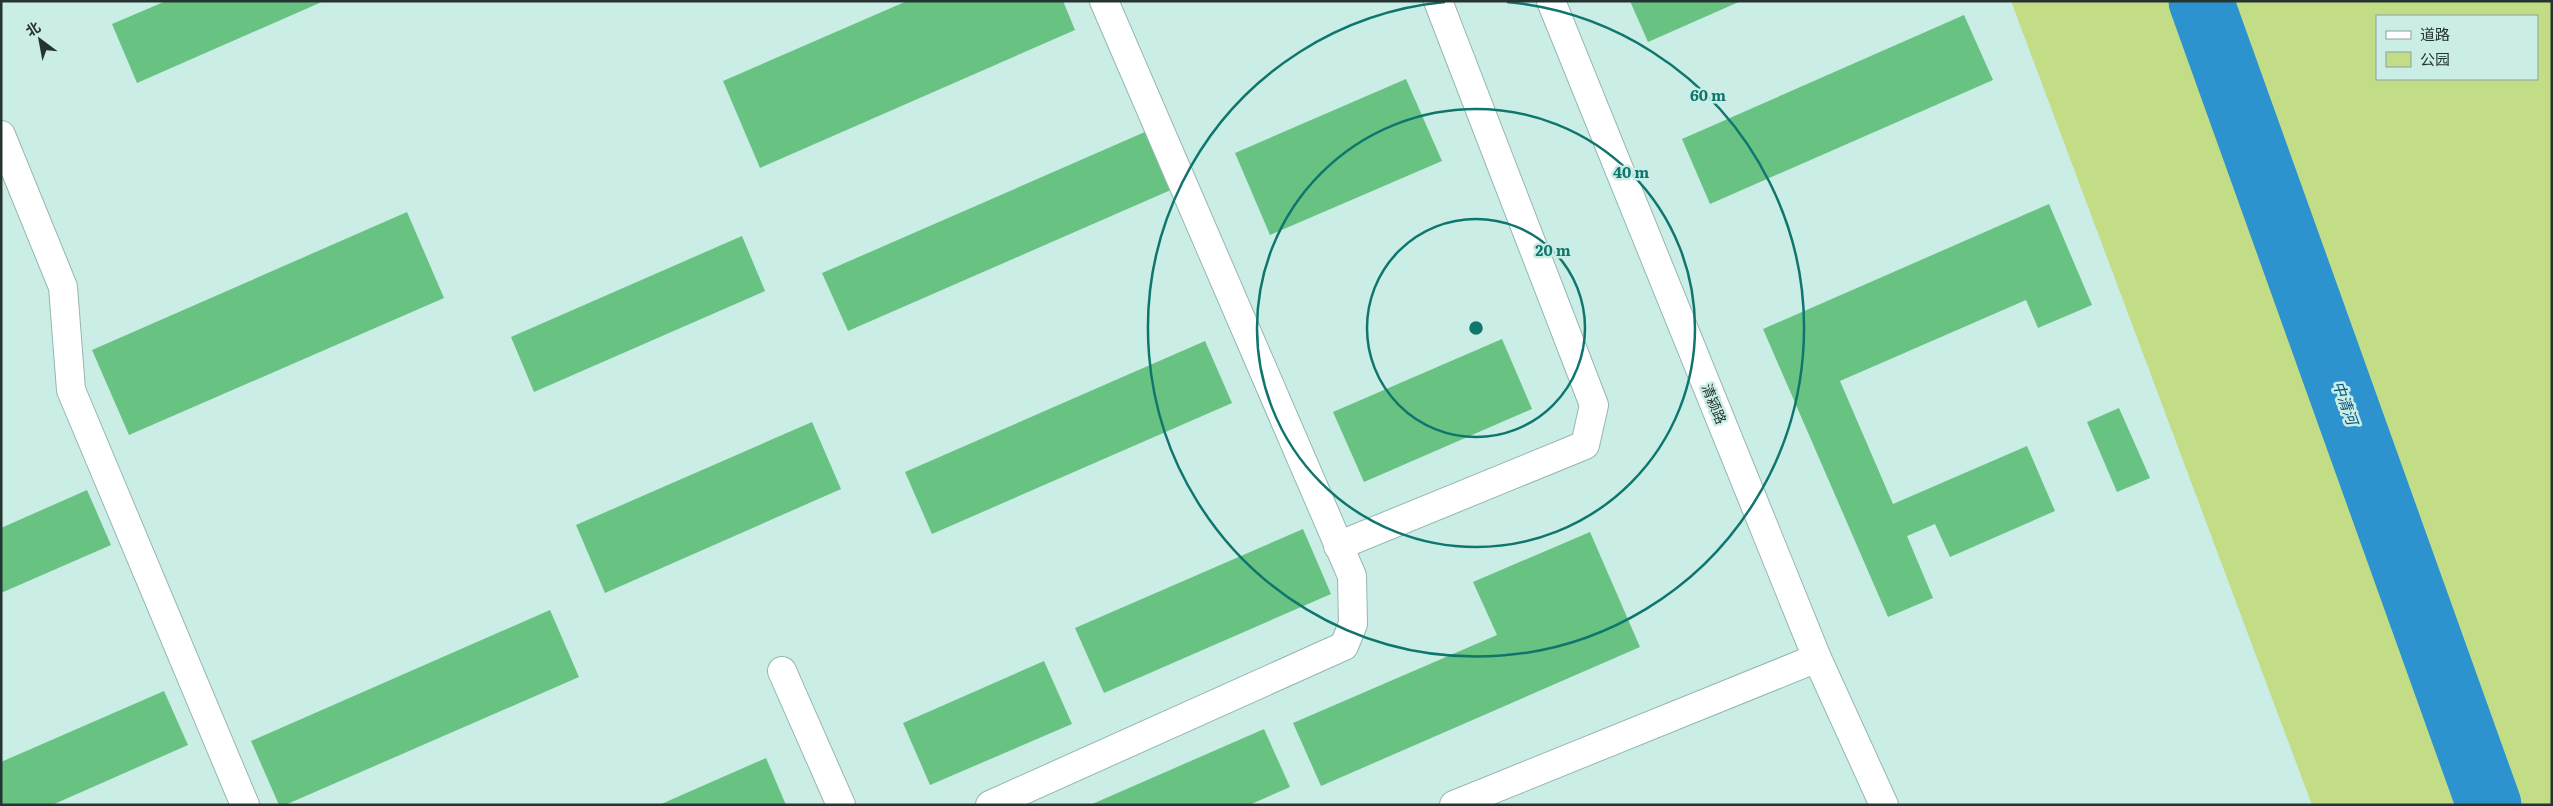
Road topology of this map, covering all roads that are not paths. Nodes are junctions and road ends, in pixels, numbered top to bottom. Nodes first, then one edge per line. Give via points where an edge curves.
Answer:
1 (1104, 1) edge
2 (1438, 1) edge
3 (1551, 1) edge
4 (1, 135) edge
5 (1338, 546) junction
6 (1817, 658) junction
7 (782, 671) dead end
8 (245, 805) edge
9 (842, 805) edge
10 (990, 805) edge
11 (1454, 805) edge
12 (1884, 805) edge

1 - 5 street
2 - 5 street via 1594,405 1585,445
3 - 6 street, 清颍路
4 - 8 street via 63,287 71,390
5 - 10 street via 1352,576 1352,624 1344,646
6 - 11 street
6 - 12 street, 清颍路
7 - 9 street

